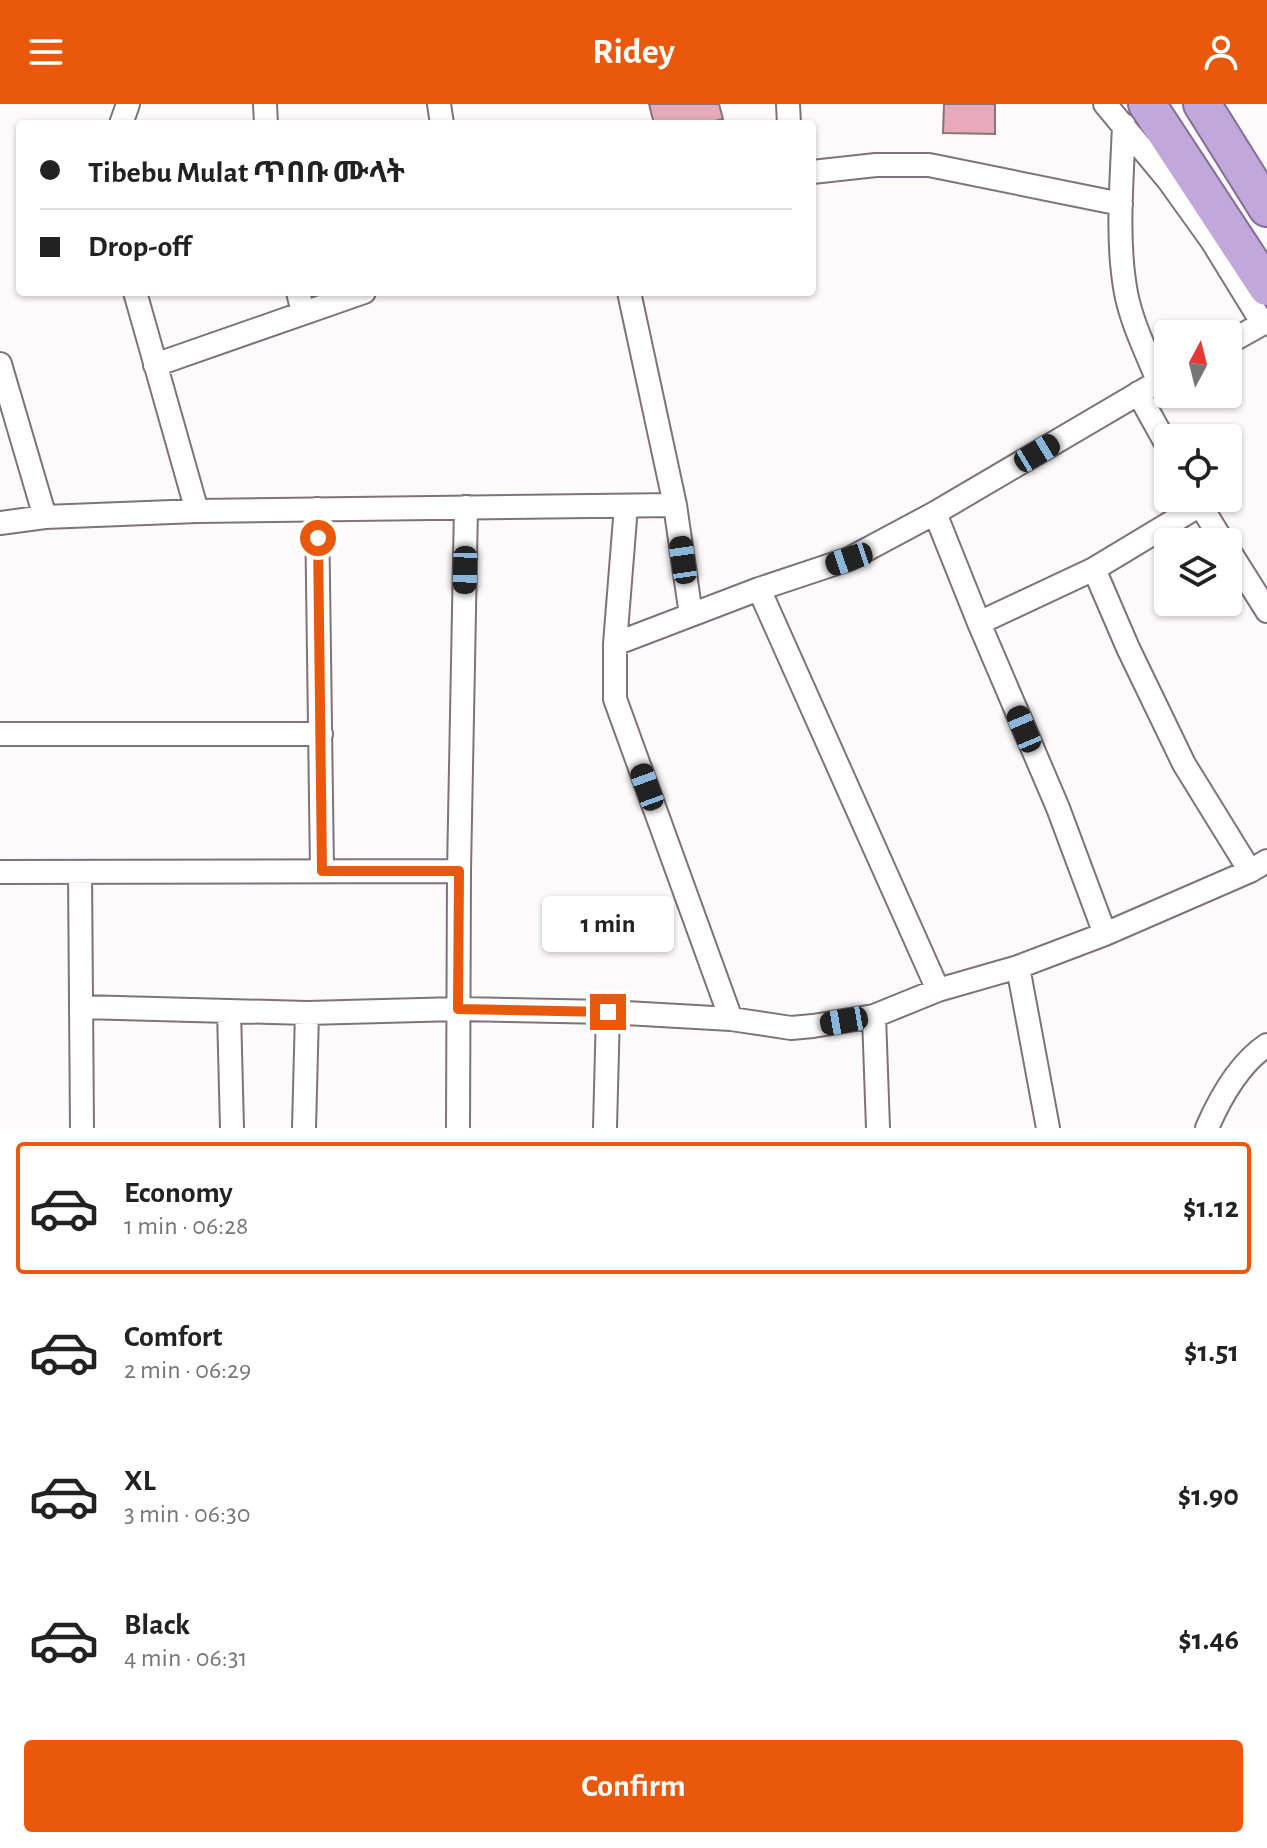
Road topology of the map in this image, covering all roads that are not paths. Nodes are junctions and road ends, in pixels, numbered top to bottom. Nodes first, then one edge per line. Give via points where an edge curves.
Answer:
1 (1105, 104) edge
2 (1202, 104) edge
3 (1136, 114) edge
4 (816, 172) edge
5 (1121, 204) junction
6 (1267, 208) edge
7 (1267, 287) edge
8 (136, 296) edge
9 (341, 296) edge
10 (630, 296) edge
11 (300, 303) edge
12 (1265, 322) edge
13 (1242, 335) edge
14 (1154, 361) edge
15 (0, 364) edge
16 (155, 365) junction
17 (1154, 384) edge
18 (1138, 393) junction
19 (1155, 424) edge
20 (675, 505) junction
21 (626, 506) junction
22 (466, 507) junction
23 (317, 509) junction
24 (197, 511) junction
25 (1182, 512) edge
26 (935, 513) junction
27 (45, 517) junction
28 (0, 523) edge
29 (1094, 569) junction
30 (1242, 571) edge
31 (759, 589) junction
32 (1267, 611) edge
33 (691, 615) junction
34 (979, 623) junction
35 (615, 644) junction
36 (0, 734) edge
37 (321, 734) junction
38 (1258, 866) edge
39 (322, 871) junction
40 (459, 871) junction
41 (0, 872) edge
42 (80, 872) junction
43 (1105, 934) junction
44 (1018, 967) junction
45 (938, 990) junction
46 (82, 1007) junction
47 (458, 1009) junction
48 (229, 1011) junction
49 (608, 1012) junction
50 (307, 1013) junction
51 (874, 1016) junction
52 (731, 1019) junction
53 (1267, 1045) edge
54 (82, 1128) edge
55 (232, 1128) edge
56 (304, 1128) edge
57 (458, 1128) edge
58 (605, 1128) edge
59 (878, 1128) edge
60 (1048, 1128) edge
61 (1207, 1128) edge

1 - 3 street
2 - 6 highway
3 - 5 street
3 - 7 highway
3 - 12 street via 1169,181
4 - 5 street via 929,165
5 - 14 street via 1126,294
8 - 16 street
9 - 11 street
10 - 20 street
11 - 16 street
12 - 13 street
15 - 27 street
16 - 24 street
17 - 18 street
18 - 19 street
18 - 26 street
20 - 21 street
20 - 33 street
21 - 22 street
21 - 35 street
22 - 23 street
22 - 40 street
23 - 24 street
23 - 37 street
24 - 27 street
25 - 29 street
26 - 31 street via 849,559
26 - 34 street
27 - 28 street
29 - 34 street
29 - 38 street via 1184,764
30 - 32 street
31 - 33 street
31 - 45 street
33 - 35 street
34 - 43 street
35 - 52 street via 615,699
36 - 37 street
37 - 39 street
38 - 43 street
39 - 40 street
39 - 42 street
40 - 47 street
41 - 42 street
42 - 46 street
43 - 44 street
44 - 45 street
44 - 60 street
45 - 51 street
46 - 48 street
46 - 54 street
47 - 49 street
47 - 50 street
47 - 57 street
48 - 50 street
48 - 55 street
49 - 52 street
49 - 58 street
50 - 56 street
51 - 52 street via 791,1028
51 - 59 street
53 - 61 street via 1219,1100

